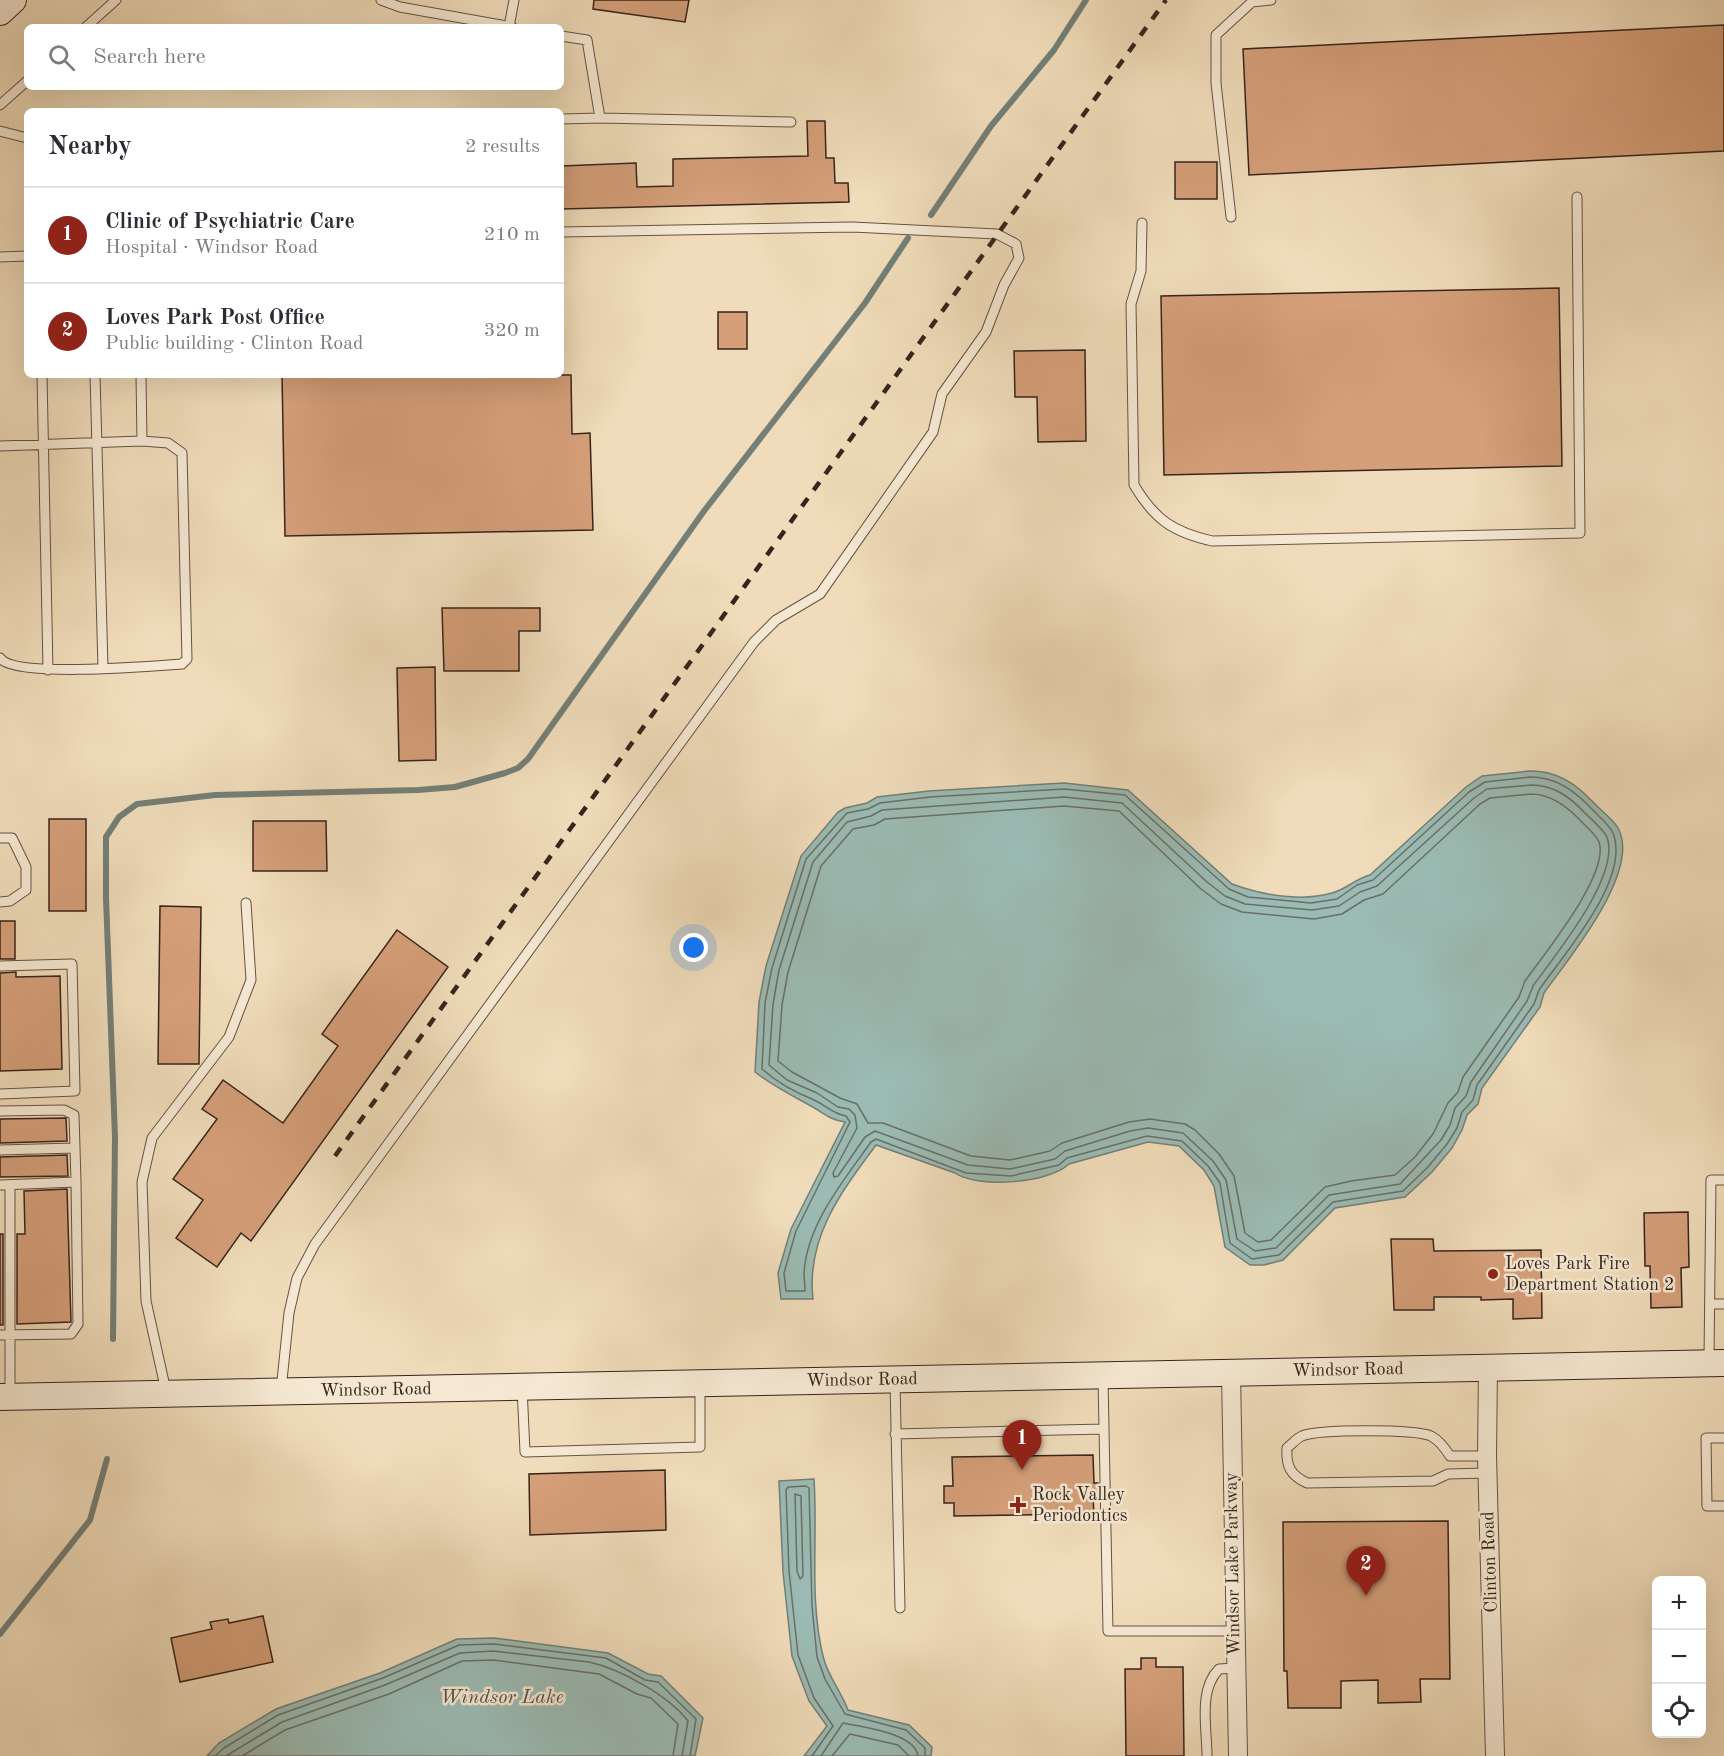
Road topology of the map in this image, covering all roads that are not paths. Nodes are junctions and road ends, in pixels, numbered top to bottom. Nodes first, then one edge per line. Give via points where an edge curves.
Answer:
1 (13, 0) edge
2 (116, 0) edge
3 (381, 0) edge
4 (514, 0) edge
5 (1271, 0) edge
6 (0, 12) edge
7 (89, 24) edge
8 (494, 24) edge
9 (511, 24) edge
10 (564, 36) edge
11 (24, 84) edge
12 (0, 105) edge
13 (600, 118) junction
14 (564, 119) edge
15 (790, 122) dead end
16 (0, 130) edge
17 (24, 137) edge
18 (1577, 197) dead end
19 (1231, 218) dead end
20 (1142, 223) dead end
21 (564, 232) edge
22 (24, 256) edge
23 (0, 257) edge
24 (42, 378) edge
25 (95, 378) edge
26 (141, 378) edge
27 (142, 441) junction
28 (97, 442) junction
29 (44, 444) junction
30 (0, 446) edge
31 (0, 658) edge
32 (103, 668) junction
33 (48, 670) junction
34 (0, 838) edge
35 (0, 902) edge
36 (246, 903) dead end
37 (0, 966) edge
38 (0, 1094) edge
39 (0, 1111) edge
40 (75, 1148) junction
41 (0, 1150) edge
42 (1724, 1180) edge
43 (76, 1182) junction
44 (5, 1185) edge
45 (1710, 1304) junction
46 (1724, 1304) edge
47 (0, 1335) edge
48 (10, 1335) junction
49 (1716, 1363) edge
50 (1488, 1367) junction
51 (1231, 1372) junction
52 (1103, 1375) junction
53 (895, 1379) junction
54 (700, 1383) junction
55 (522, 1387) junction
56 (280, 1391) junction
57 (166, 1394) junction
58 (5, 1397) edge
59 (1104, 1429) junction
60 (895, 1434) junction
61 (1724, 1438) edge
62 (1487, 1464) junction
63 (1724, 1506) edge
64 (900, 1608) dead end
65 (1234, 1631) junction
66 (1235, 1668) junction
67 (1208, 1756) edge
68 (1238, 1756) edge
69 (1495, 1756) edge

1 - 6 street
2 - 7 lane
3 - 8 lane
4 - 9 lane
5 - 19 lane via 1252,2 1216,35 1216,83
10 - 13 lane via 587,40
11 - 12 lane
13 - 14 lane
13 - 15 lane
16 - 17 lane
18 - 20 lane via 1580,533 1221,542 1184,535 1163,522 1146,506 1134,485 1131,304 1142,271
21 - 56 lane via 852,227 997,234 1016,244 1019,258 986,332 942,394 933,432 820,594 776,620 754,642 315,1244 297,1278
22 - 23 lane
24 - 29 lane
25 - 28 lane
26 - 27 lane
27 - 28 lane
27 - 32 lane via 168,443 184,456 187,659 182,664
28 - 29 lane
28 - 32 lane
29 - 30 lane
29 - 33 lane
31 - 33 lane via 11,665
32 - 33 lane
34 - 35 lane via 12,838 26,867 26,890 10,901
36 - 57 lane via 251,980 228,1037 152,1138 142,1182 146,1301
37 - 38 lane via 72,964 75,1091
39 - 40 lane via 64,1110 74,1115
40 - 41 lane
40 - 43 lane
42 - 45 lane via 1711,1180
43 - 44 lane
43 - 48 lane via 78,1324 71,1334
44 - 48 lane
45 - 46 lane
45 - 49 lane
47 - 48 lane
48 - 58 lane
49 - 50 street, Windsor Road
50 - 51 street, Windsor Road
50 - 62 street, Clinton Road
51 - 52 street, Windsor Road
51 - 65 street, Windsor Lake Parkway
52 - 53 street, Windsor Road
52 - 59 lane
53 - 54 street, Windsor Road
53 - 60 lane
54 - 55 street, Windsor Road
54 - 55 lane via 700,1447 525,1452
55 - 56 street, Windsor Road
56 - 57 street, Windsor Road
57 - 58 street, Windsor Road
59 - 60 lane
59 - 65 lane via 1108,1631
60 - 64 lane
61 - 63 lane via 1706,1438 1707,1506
62 - 62 lane via 1450,1456 1443,1445 1416,1431 1302,1436 1287,1448 1287,1463 1294,1477 1307,1483 1432,1481
62 - 69 street, Clinton Road
65 - 66 street, Windsor Lake Parkway
66 - 67 lane via 1219,1669 1209,1679
66 - 68 street, Windsor Lake Parkway

